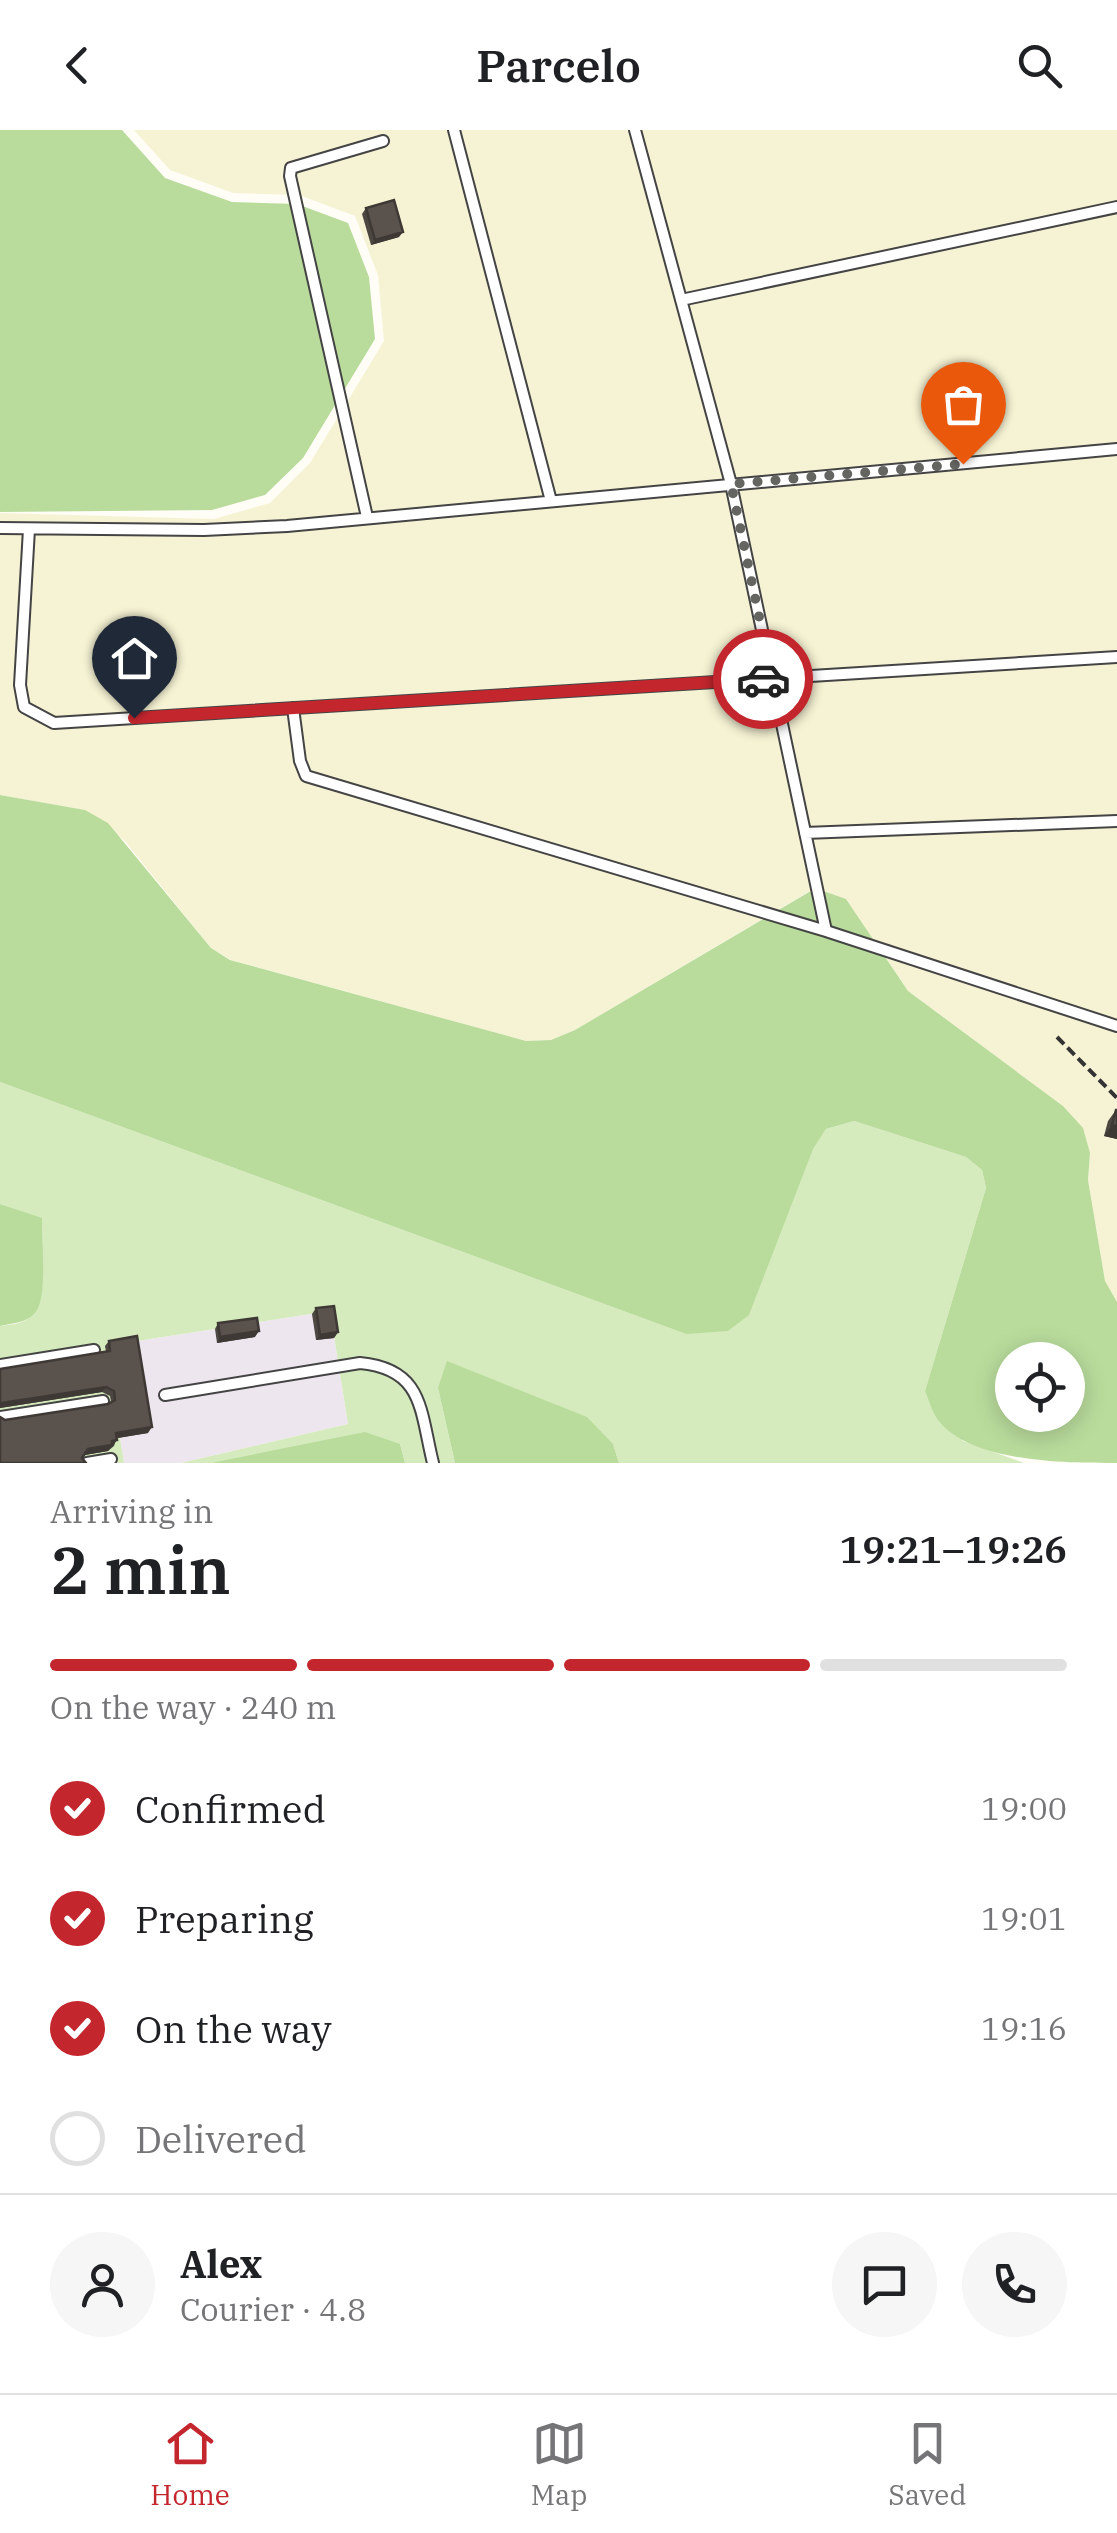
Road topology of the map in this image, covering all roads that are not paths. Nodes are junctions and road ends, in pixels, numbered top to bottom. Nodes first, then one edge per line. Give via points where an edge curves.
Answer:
1 (454, 130) edge
2 (635, 130) edge
3 (382, 141) dead end
4 (1117, 207) edge
5 (681, 300) junction
6 (1117, 450) edge
7 (731, 484) junction
8 (552, 501) junction
9 (367, 518) junction
10 (0, 528) edge
11 (29, 529) junction
12 (1117, 658) edge
13 (772, 678) junction
14 (293, 708) junction
15 (1117, 821) edge
16 (805, 833) junction
17 (826, 931) junction
18 (1117, 1026) edge
19 (94, 1350) edge
20 (0, 1365) edge
21 (165, 1395) dead end
22 (103, 1400) edge
23 (0, 1418) edge
24 (112, 1459) dead end
25 (87, 1463) edge
26 (433, 1463) edge

1 - 8 lane
2 - 5 lane
3 - 9 lane via 291,168 290,176
4 - 5 lane
5 - 7 lane
6 - 7 lane
7 - 8 lane
7 - 13 lane
8 - 9 lane
9 - 11 lane via 204,530
10 - 11 lane
11 - 14 lane via 24,707 54,723
12 - 13 lane
13 - 14 lane
13 - 16 lane
14 - 17 lane via 306,776
15 - 16 lane
16 - 17 lane
17 - 18 lane
19 - 20 lane
21 - 26 lane via 378,1365 414,1388
22 - 23 lane
24 - 25 lane

